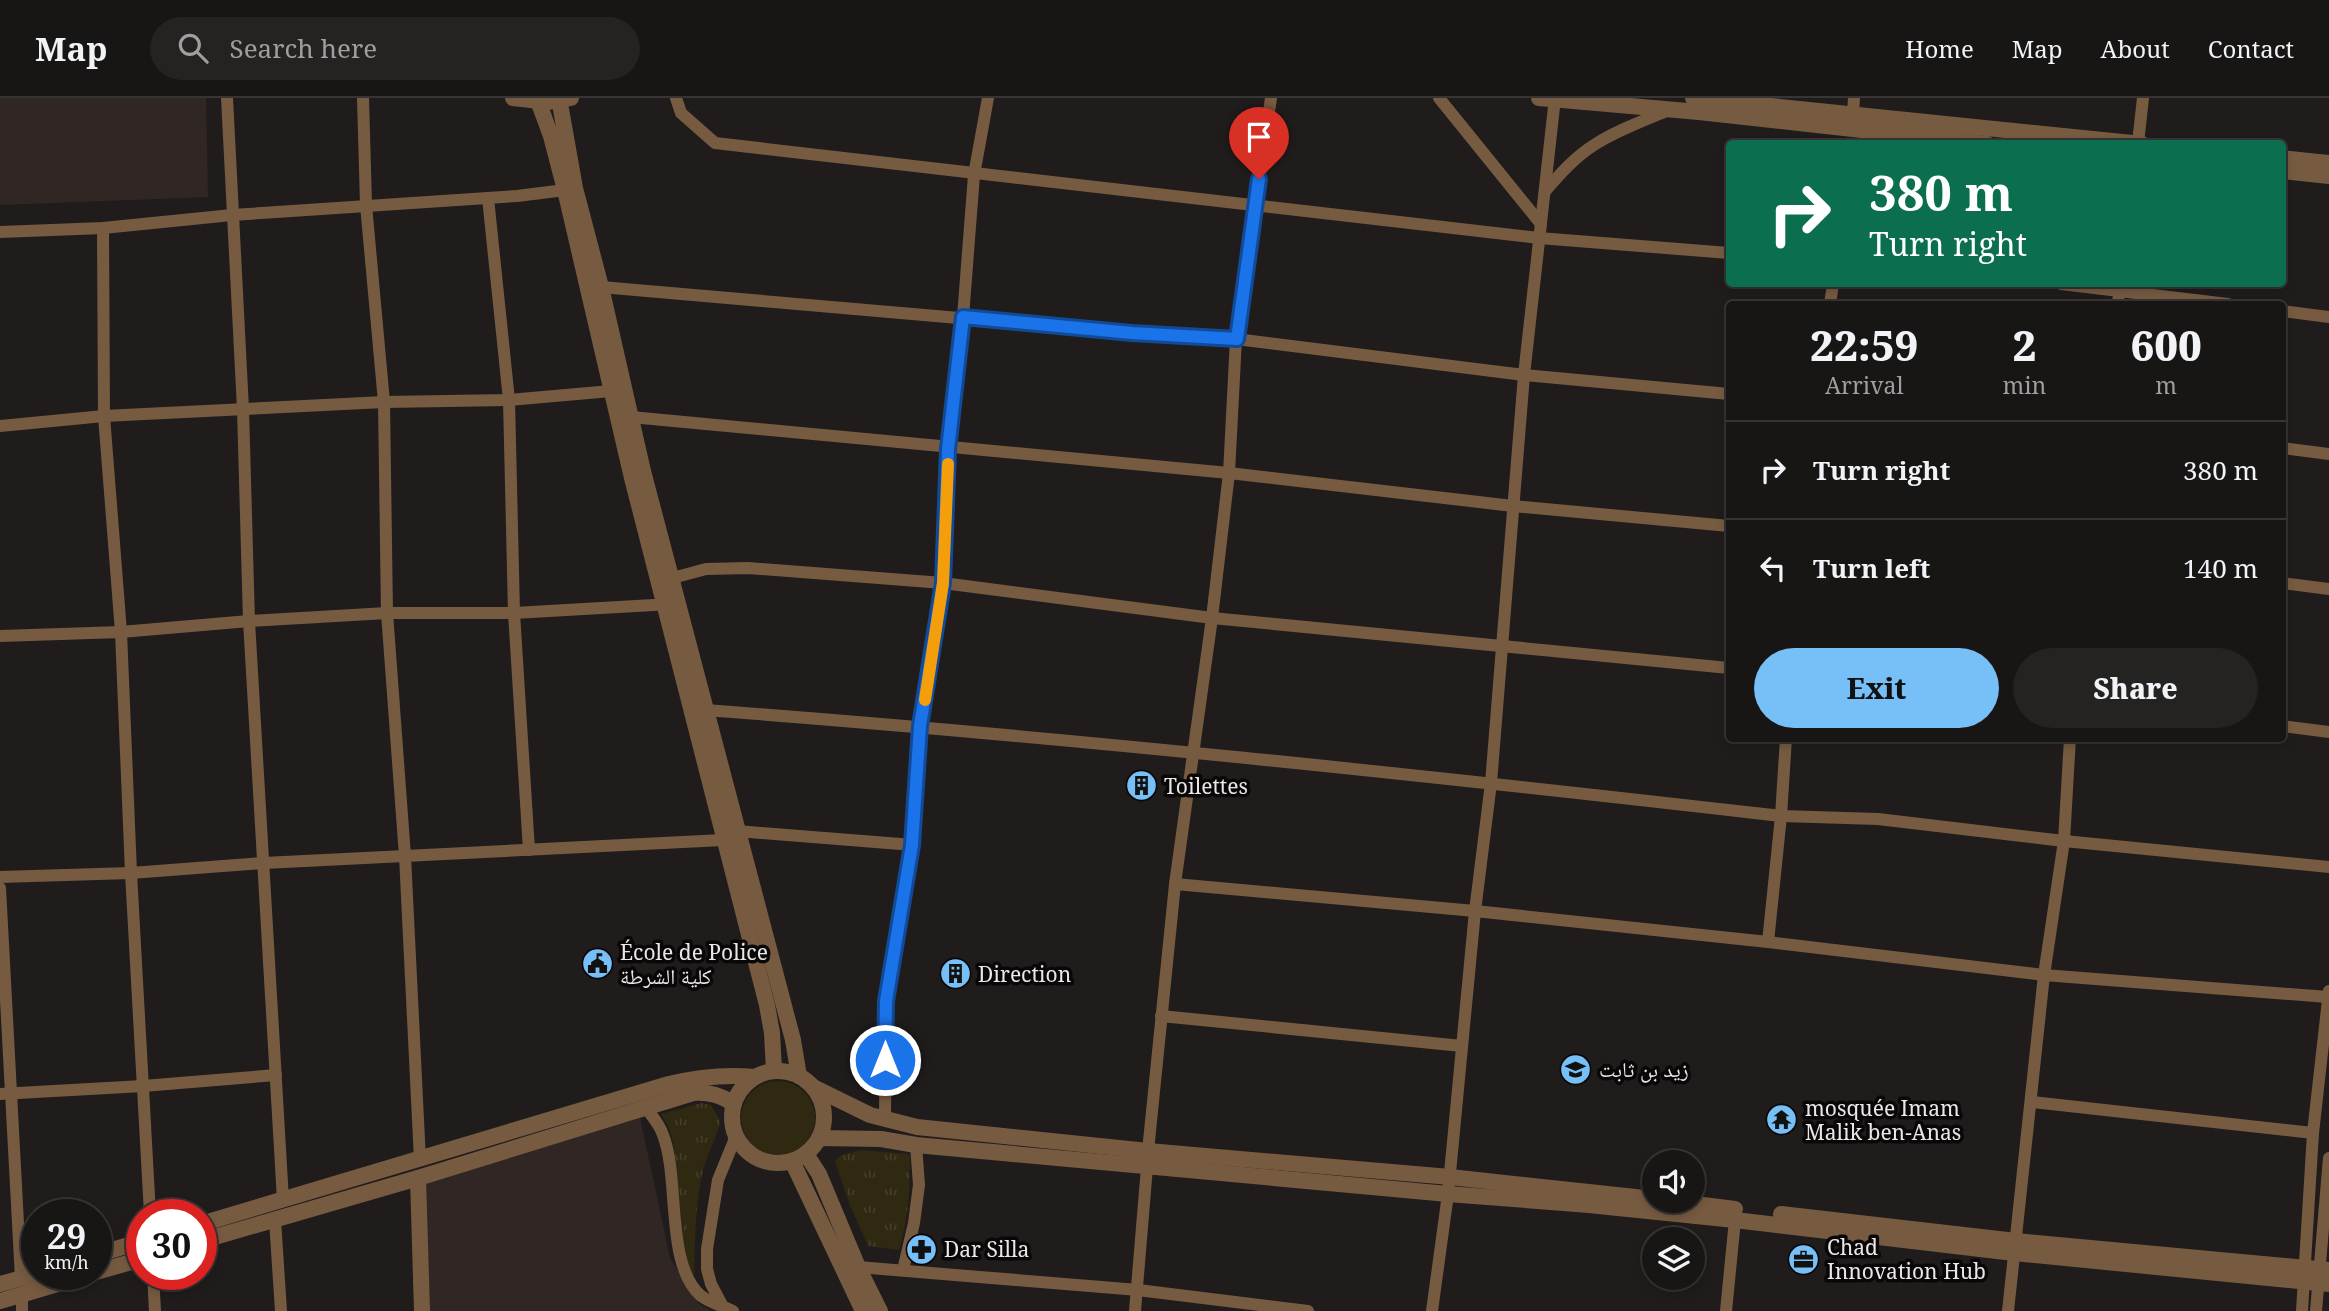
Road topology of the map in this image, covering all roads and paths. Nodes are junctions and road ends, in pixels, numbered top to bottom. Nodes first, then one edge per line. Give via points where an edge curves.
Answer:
1 (227, 98) edge
2 (363, 98) edge
3 (513, 98) edge
4 (676, 98) edge
5 (988, 98) edge
6 (1271, 98) edge
7 (1439, 98) edge
8 (1693, 98) edge
9 (2143, 98) edge
10 (563, 99) edge
11 (1550, 99) edge
12 (538, 100) edge
13 (1854, 105) edge
14 (1668, 110) junction
15 (1813, 117) junction
16 (1851, 137) edge
17 (1909, 140) edge
18 (2117, 140) edge
19 (2140, 140) edge
20 (2286, 158) edge
21 (2329, 163) edge
22 (2286, 171) edge
23 (974, 175) junction
24 (2329, 176) edge
25 (565, 190) junction
26 (1545, 190) junction
27 (488, 198) junction
28 (366, 205) junction
29 (1255, 206) junction
30 (232, 215) junction
31 (1541, 224) junction
32 (103, 228) junction
33 (0, 232) edge
34 (1539, 238) junction
35 (1726, 253) edge
36 (601, 287) junction
37 (2119, 287) edge
38 (2209, 301) edge
39 (2286, 312) edge
40 (963, 317) junction
41 (2329, 317) edge
42 (1237, 339) junction
43 (1524, 375) junction
44 (611, 391) junction
45 (1726, 394) edge
46 (509, 400) junction
47 (384, 402) junction
48 (243, 409) junction
49 (104, 416) junction
50 (631, 417) junction
51 (0, 426) edge
52 (948, 449) junction
53 (2286, 449) edge
54 (2329, 454) edge
55 (1229, 473) junction
56 (1513, 506) junction
57 (1726, 526) edge
58 (665, 580) junction
59 (943, 583) junction
60 (2286, 584) edge
61 (2329, 589) edge
62 (670, 604) junction
63 (387, 613) junction
64 (514, 613) junction
65 (1212, 618) junction
66 (249, 621) junction
67 (121, 632) junction
68 (0, 636) edge
69 (1501, 645) junction
70 (1726, 668) edge
71 (705, 710) junction
72 (920, 726) junction
73 (2286, 727) edge
74 (2329, 732) edge
75 (1786, 742) edge
76 (2070, 742) edge
77 (1195, 752) junction
78 (1491, 783) junction
79 (1781, 816) junction
80 (730, 836) junction
81 (2064, 841) junction
82 (912, 845) junction
83 (529, 850) junction
84 (405, 856) junction
85 (264, 863) junction
86 (2329, 867) edge
87 (131, 873) junction
88 (0, 877) edge
89 (1175, 884) junction
90 (0, 888) edge
91 (1475, 911) junction
92 (1768, 942) junction
93 (2044, 975) junction
94 (2329, 991) edge
95 (2328, 997) edge
96 (1161, 1016) junction
97 (1462, 1046) junction
98 (774, 1071) junction
99 (276, 1075) junction
100 (799, 1076) junction
101 (755, 1077) junction
102 (143, 1086) junction
103 (813, 1087) junction
104 (5, 1093) edge
105 (2032, 1102) junction
106 (734, 1104) junction
107 (646, 1108) junction
108 (884, 1118) junction
109 (2313, 1133) junction
110 (736, 1136) junction
111 (819, 1138) junction
112 (916, 1144) junction
113 (799, 1157) junction
114 (2329, 1158) edge
115 (1147, 1159) junction
116 (420, 1160) junction
117 (1450, 1177) junction
118 (418, 1178) junction
119 (1448, 1194) junction
120 (1642, 1198) edge
121 (149, 1199) edge
122 (283, 1199) junction
123 (1705, 1206) edge
124 (217, 1219) edge
125 (275, 1220) junction
126 (1735, 1220) junction
127 (217, 1236) edge
128 (2015, 1247) junction
129 (21, 1251) edge
130 (858, 1267) junction
131 (903, 1270) junction
132 (2318, 1276) edge
133 (0, 1284) edge
134 (21, 1289) edge
135 (25, 1290) edge
136 (154, 1290) edge
137 (1138, 1290) junction
138 (0, 1301) edge
139 (728, 1308) edge
140 (857, 1310) edge
141 (155, 1311) edge
142 (281, 1311) edge
143 (422, 1311) edge
144 (880, 1311) edge
145 (1136, 1311) edge
146 (1308, 1311) edge
147 (1432, 1311) edge
148 (1726, 1311) edge
149 (2008, 1311) edge
150 (2302, 1311) edge
151 (2316, 1311) edge

1 - 30 street
2 - 28 street
3 - 12 street
4 - 23 street via 681,113 715,144
5 - 23 street
6 - 29 street
7 - 31 street
8 - 15 street
9 - 19 street
10 - 12 street
10 - 36 street via 575,188
11 - 14 street
11 - 26 street
12 - 25 street
13 - 15 street
13 - 18 street
14 - 15 street
14 - 26 street via 1592,146
15 - 16 street
16 - 17 street
20 - 21 street
22 - 24 street
23 - 29 street
23 - 40 street
25 - 27 street
25 - 44 street
26 - 31 street
27 - 28 street
27 - 46 street
28 - 30 street
28 - 47 street
29 - 34 street
29 - 42 street
30 - 32 street
30 - 48 street
31 - 34 street
32 - 33 street
32 - 49 street
34 - 35 street
34 - 43 street
36 - 40 street
36 - 50 street
37 - 38 street
39 - 41 street
40 - 42 street
40 - 52 street
42 - 43 street
42 - 55 street
43 - 45 street
43 - 56 street
44 - 46 street
44 - 58 street
46 - 47 street
46 - 64 street
47 - 48 street
47 - 63 street
48 - 49 street
48 - 66 street
49 - 51 street
49 - 67 street
50 - 52 street
50 - 58 street
52 - 55 street
52 - 59 street
53 - 54 street
55 - 56 street
55 - 65 street
56 - 57 street
56 - 69 street
58 - 59 street via 706,569 748,568
58 - 62 street
59 - 65 street
59 - 72 street
60 - 61 street
62 - 64 street
62 - 71 street
62 - 80 street
63 - 64 street
63 - 66 street
63 - 84 street
64 - 83 street
65 - 69 street
65 - 77 street
66 - 67 street
66 - 85 street
67 - 68 street
67 - 87 street
69 - 70 street
69 - 78 street
71 - 72 street
71 - 80 street
72 - 77 street
72 - 82 street
73 - 74 street
75 - 79 street
76 - 81 street
77 - 78 street
77 - 89 street
78 - 79 street
78 - 91 street
79 - 81 street via 1878,819
79 - 92 street
80 - 82 street
80 - 83 street
80 - 98 street via 767,1005
80 - 100 street via 793,1040
81 - 86 street
81 - 93 street
82 - 108 street via 886,1001
83 - 84 street
84 - 85 street
84 - 116 street
85 - 87 street
85 - 99 street
87 - 88 street
87 - 102 street
89 - 91 street
89 - 96 street
90 - 104 street
91 - 92 street
91 - 97 street
92 - 93 street
93 - 95 street
93 - 105 street
94 - 95 street
95 - 109 street
96 - 97 street
96 - 115 street
97 - 117 street
98 - 100 street
98 - 101 street
99 - 102 street
99 - 122 street
100 - 103 street
101 - 106 street
101 - 116 street via 732,1074 690,1079
102 - 104 street
102 - 121 street
103 - 108 street
103 - 111 street via 823,1112
104 - 129 street
105 - 109 street
105 - 128 street
106 - 107 street via 709,1092
106 - 110 street
107 - 118 street
107 - 139 street via 663,1134 670,1159 677,1240 689,1282 701,1296
108 - 115 street via 917,1127
109 - 132 street
110 - 113 street via 754,1156 766,1161 779,1163
110 - 139 street via 718,1180 707,1249 711,1284
111 - 112 street
111 - 113 street
112 - 115 street
112 - 131 street via 919,1185
113 - 130 street via 819,1174
113 - 140 street
114 - 132 street
115 - 117 street
115 - 119 street
115 - 137 street
116 - 122 street
117 - 119 street
117 - 120 street
118 - 125 street
118 - 143 street
119 - 126 street
119 - 147 street
122 - 124 street
123 - 128 street
125 - 127 street
125 - 142 street
126 - 128 street
126 - 148 street
128 - 132 street
128 - 149 street
130 - 131 street
130 - 144 street
131 - 137 street
132 - 150 street
132 - 151 street
133 - 134 street
135 - 138 street
136 - 141 street
137 - 145 street
137 - 146 street

